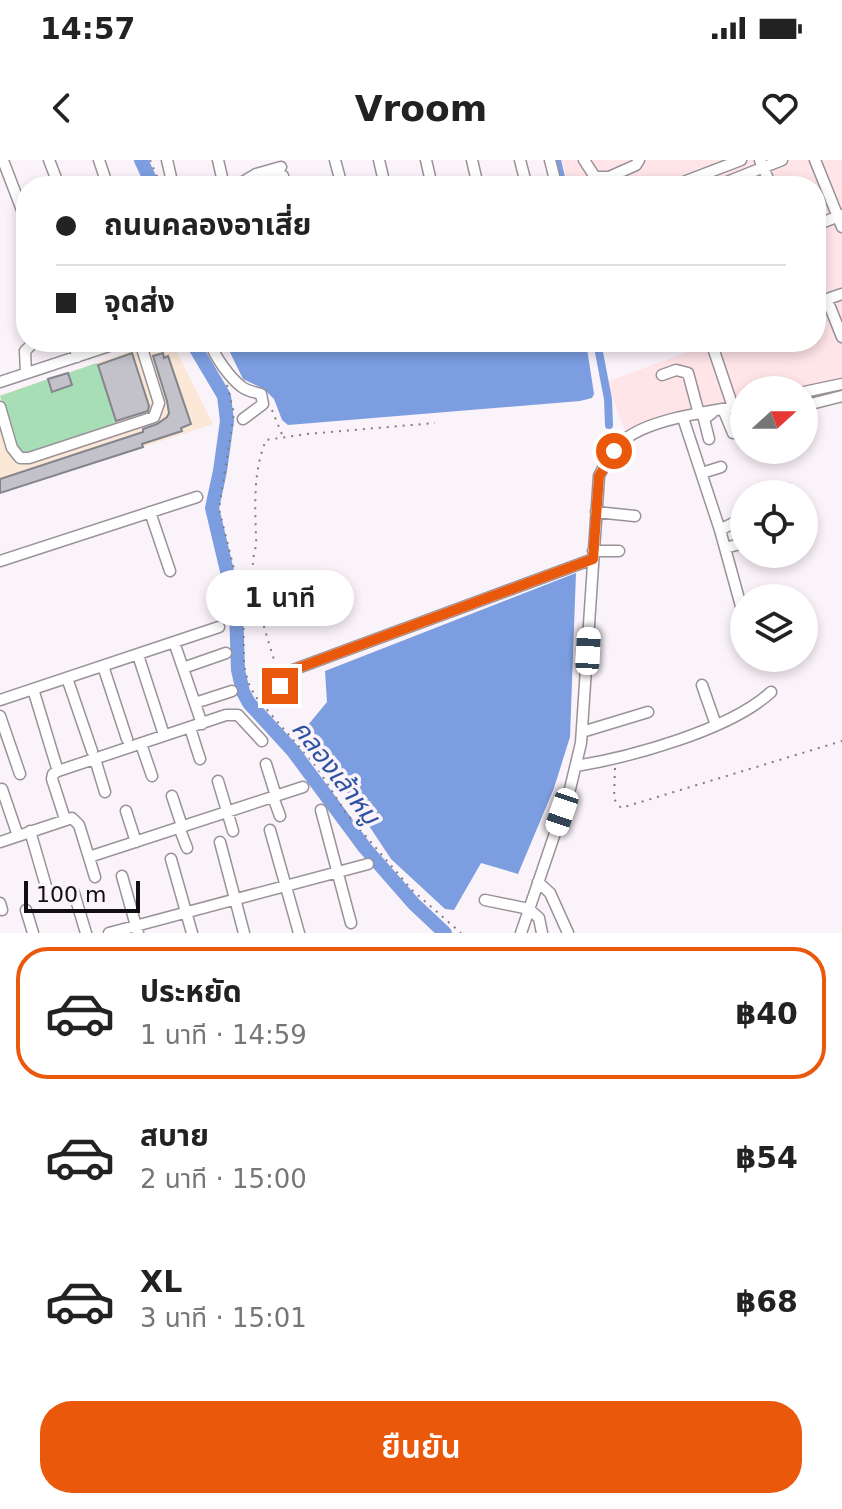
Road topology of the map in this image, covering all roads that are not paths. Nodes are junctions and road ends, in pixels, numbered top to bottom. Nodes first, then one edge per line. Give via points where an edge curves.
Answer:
1 (550, 160) edge
2 (639, 160) edge
3 (741, 160) edge
4 (782, 160) edge
5 (5, 162) edge
6 (762, 164) edge
7 (554, 176) dead end
8 (619, 176) edge
9 (699, 176) edge
10 (737, 176) edge
11 (826, 185) edge
12 (16, 193) edge
13 (841, 219) edge
14 (830, 307) dead end
15 (842, 337) edge
16 (25, 352) edge
17 (76, 352) edge
18 (92, 352) edge
19 (143, 352) edge
20 (214, 352) edge
21 (714, 352) edge
22 (77, 357) junction
23 (26, 373) junction
24 (662, 375) dead end
25 (0, 382) edge
26 (842, 384) edge
27 (818, 389) edge
28 (842, 396) edge
29 (818, 402) edge
30 (0, 407) edge
31 (728, 408) edge
32 (699, 414) junction
33 (683, 418) junction
34 (243, 419) dead end
35 (709, 439) dead end
36 (721, 467) dead end
37 (702, 473) junction
38 (197, 497) dead end
39 (150, 512) junction
40 (596, 512) junction
41 (635, 516) dead end
42 (730, 525) edge
43 (720, 530) junction
44 (730, 547) edge
45 (725, 548) junction
46 (619, 551) dead end
47 (593, 555) junction
48 (0, 561) edge
49 (170, 571) dead end
50 (735, 584) edge
51 (219, 627) dead end
52 (174, 642) junction
53 (226, 653) dead end
54 (138, 655) junction
55 (103, 666) junction
56 (183, 668) junction
57 (67, 678) junction
58 (279, 680) road end
59 (702, 685) dead end
60 (33, 689) junction
61 (232, 691) dead end
62 (771, 692) dead end
63 (0, 700) edge
64 (195, 703) junction
65 (648, 712) dead end
66 (0, 716) edge
67 (202, 724) junction
68 (716, 725) junction
69 (190, 728) junction
70 (163, 732) dead end
71 (582, 732) junction
72 (127, 739) dead end
73 (262, 741) dead end
74 (141, 744) junction
75 (93, 755) junction
76 (200, 759) dead end
77 (266, 764) dead end
78 (56, 765) dead end
79 (576, 766) junction
80 (20, 774) dead end
81 (152, 776) dead end
82 (218, 781) dead end
83 (303, 787) dead end
84 (2, 789) dead end
85 (105, 792) dead end
86 (172, 796) dead end
87 (275, 797) junction
88 (321, 810) dead end
89 (126, 811) dead end
90 (228, 812) junction
91 (280, 816) dead end
92 (65, 819) junction
93 (181, 826) junction
94 (270, 830) dead end
95 (30, 831) junction
96 (233, 831) dead end
97 (18, 836) junction
98 (0, 842) edge
99 (136, 842) junction
100 (220, 842) dead end
101 (187, 848) dead end
102 (89, 857) junction
103 (171, 859) dead end
104 (368, 864) dead end
105 (338, 873) junction
106 (122, 876) dead end
107 (95, 877) dead end
108 (538, 882) junction
109 (286, 886) junction
110 (48, 893) dead end
111 (74, 893) dead end
112 (234, 899) junction
113 (485, 900) dead end
114 (529, 909) junction
115 (26, 910) dead end
116 (186, 912) junction
117 (351, 923) dead end
118 (136, 929) edge
119 (33, 933) edge
120 (86, 933) edge
121 (109, 933) edge
122 (192, 933) edge
123 (244, 933) edge
124 (299, 933) edge
125 (521, 933) edge
126 (542, 933) edge
127 (568, 933) edge

1 - 7 street
2 - 8 street
3 - 9 street
4 - 6 street
5 - 12 street
6 - 10 street
11 - 13 street
14 - 15 street
16 - 23 street
17 - 22 street
18 - 22 street
19 - 30 street via 159,403 154,417 20,458
20 - 34 street via 244,389 264,399
21 - 31 street
22 - 23 street
23 - 25 street
24 - 32 street via 688,373
26 - 27 street
28 - 29 street
31 - 32 street
31 - 35 street via 704,419
32 - 33 street
33 - 37 street
33 - 40 street via 625,439 599,476
36 - 37 street
37 - 43 street
38 - 39 street
39 - 48 street
39 - 49 street
40 - 41 street
40 - 47 street
42 - 43 street
43 - 45 street
44 - 45 street
45 - 50 street
46 - 47 street
47 - 58 street
47 - 71 street
51 - 52 street
52 - 54 street
52 - 56 street
53 - 56 street
54 - 55 street
54 - 70 street
55 - 57 street
55 - 72 street
56 - 64 street
57 - 60 street
57 - 75 street
59 - 68 street
60 - 63 street
60 - 78 street
61 - 64 street
62 - 68 street
64 - 67 street
65 - 71 street
66 - 80 street
67 - 69 street
67 - 73 street via 238,715
68 - 79 street
69 - 74 street
69 - 76 street
71 - 79 street
74 - 75 street
74 - 81 street
75 - 85 street
75 - 92 street via 53,774
77 - 87 street
79 - 108 street
82 - 90 street
83 - 87 street
84 - 97 street
86 - 93 street
87 - 90 street
87 - 91 street
88 - 105 street
89 - 99 street
90 - 93 street
90 - 96 street
92 - 95 street
92 - 102 street via 79,825
93 - 99 street
93 - 101 street
94 - 109 street
95 - 97 street
95 - 110 street
97 - 98 street
99 - 102 street
100 - 112 street
102 - 107 street
103 - 116 street
104 - 105 street
105 - 109 street
105 - 117 street
106 - 118 street
108 - 114 street
108 - 127 street via 550,893
109 - 112 street
109 - 124 street
111 - 120 street
112 - 116 street
112 - 123 street
113 - 114 street
114 - 125 street
114 - 126 street via 539,918
115 - 119 street
116 - 118 street
116 - 122 street
118 - 121 street

